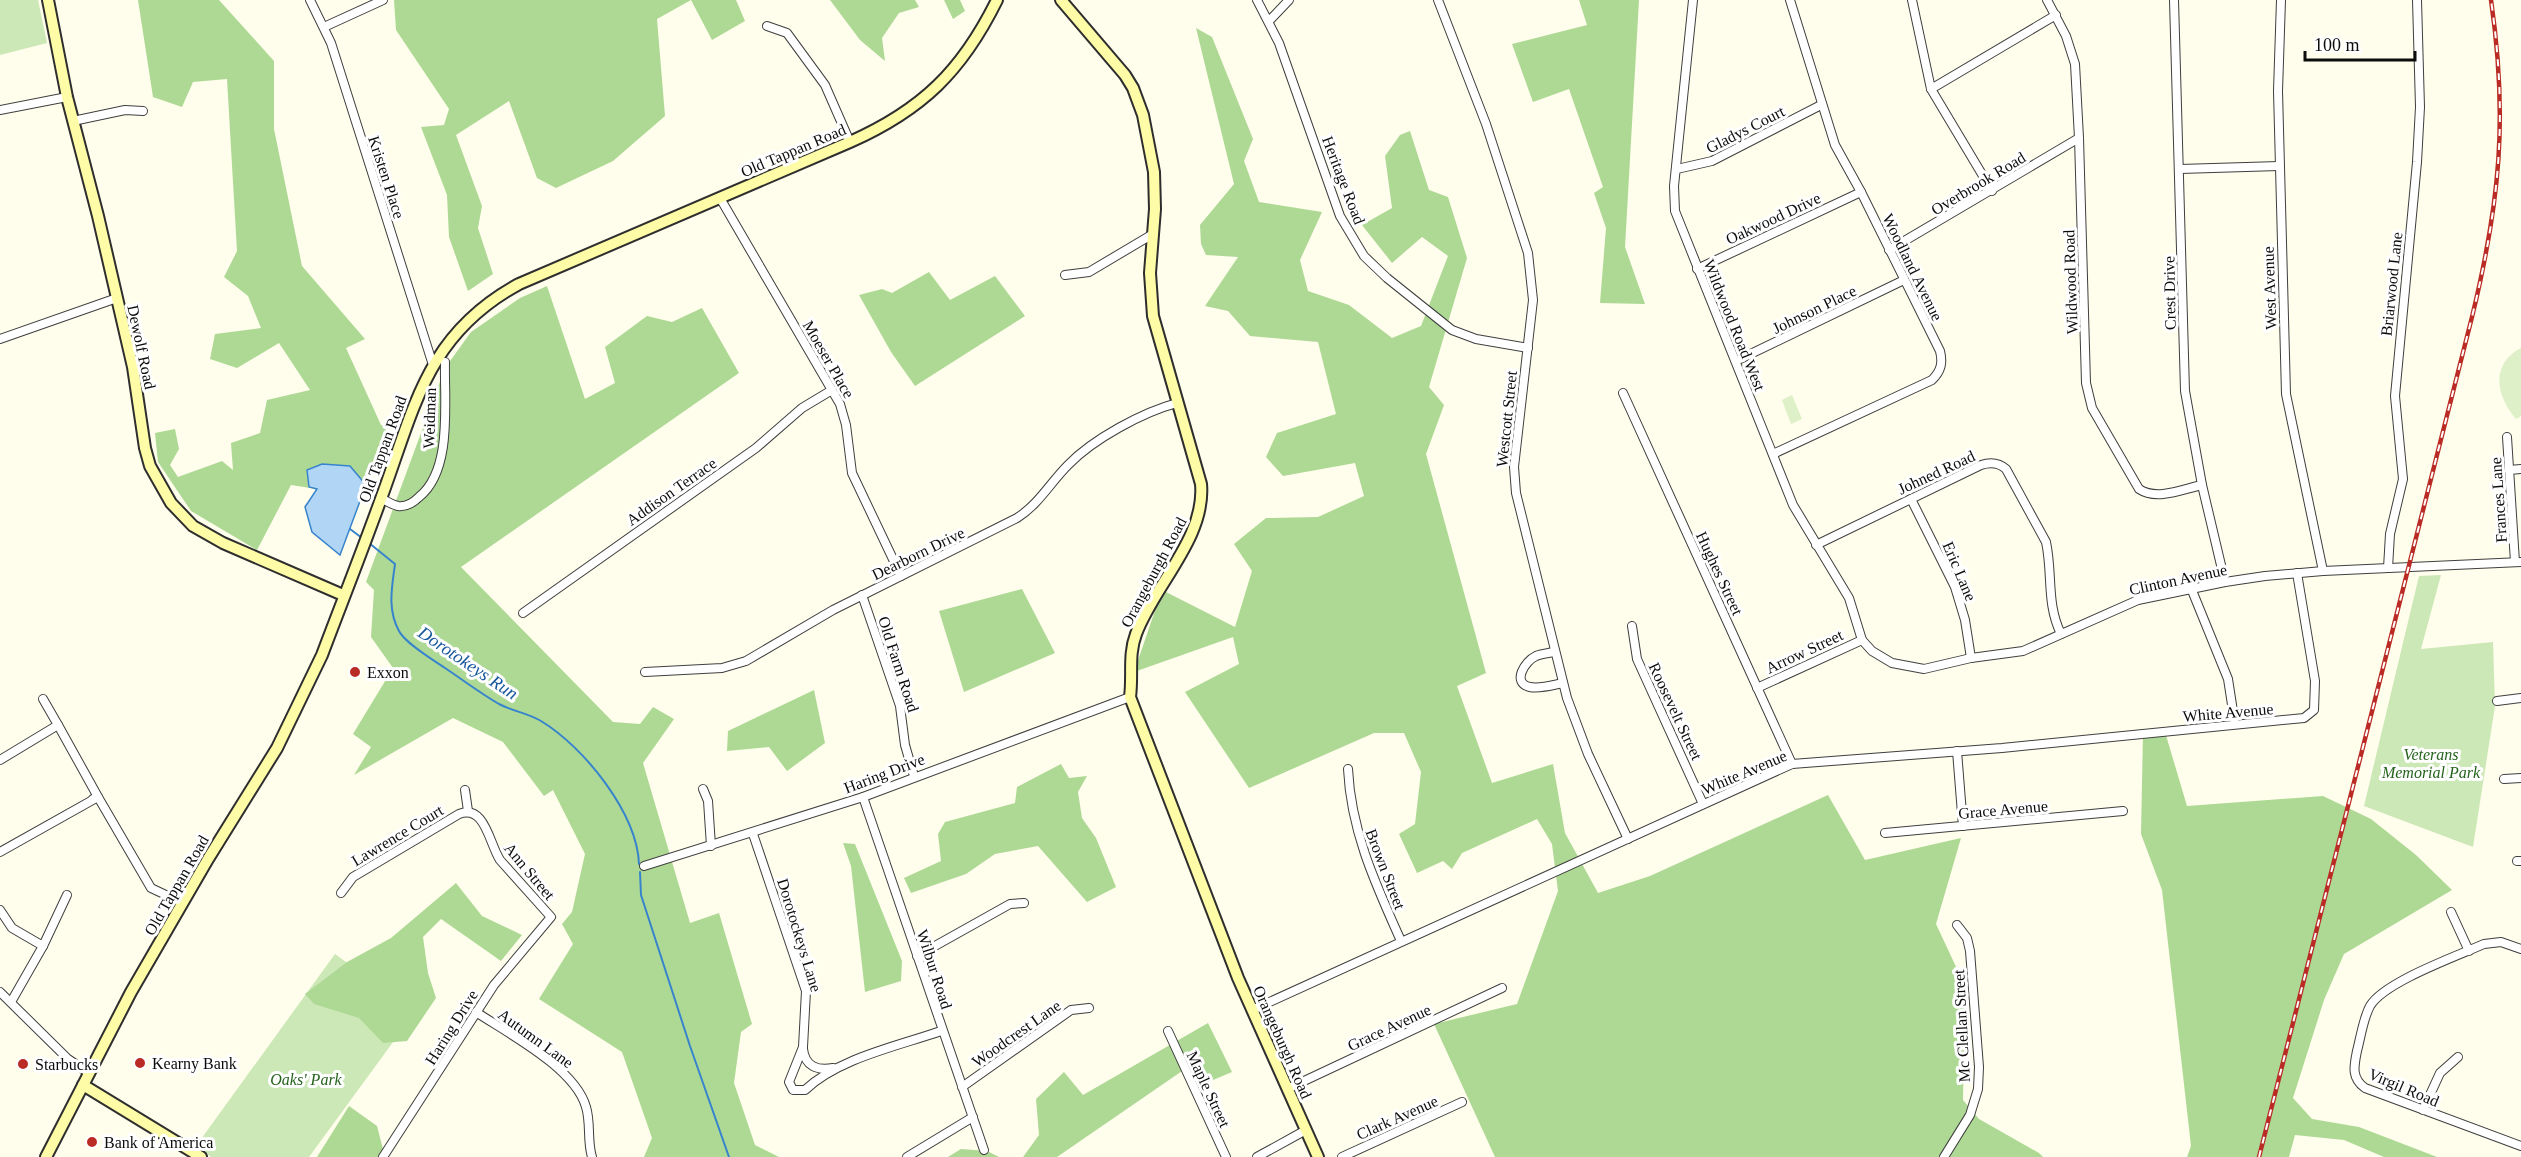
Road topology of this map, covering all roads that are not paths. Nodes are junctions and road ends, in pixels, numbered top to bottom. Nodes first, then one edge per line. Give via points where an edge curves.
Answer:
1 (48, 0) edge
2 (310, 0) edge
3 (383, 0) edge
4 (997, 0) edge
5 (1061, 0) edge
6 (1257, 0) edge
7 (1289, 0) edge
8 (1438, 0) edge
9 (1692, 0) edge
10 (1790, 0) edge
11 (1912, 0) edge
12 (2049, 0) edge
13 (2174, 0) edge
14 (2281, 0) edge
15 (2417, 0) edge
16 (2056, 15) junction
17 (1269, 21) junction
18 (767, 26) dead end
19 (324, 27) junction
20 (1931, 89) junction
21 (67, 97) junction
22 (1821, 105) junction
23 (0, 110) edge
24 (143, 111) dead end
25 (73, 121) junction
26 (2079, 138) junction
27 (850, 142) junction
28 (2279, 166) junction
29 (1677, 169) junction
30 (2180, 169) junction
31 (1992, 191) junction
32 (1861, 192) junction
33 (720, 198) junction
34 (1153, 234) junction
35 (1889, 250) junction
36 (1697, 268) junction
37 (1065, 275) dead end
38 (1904, 280) junction
39 (117, 298) junction
40 (0, 339) edge
41 (1528, 348) junction
42 (1736, 362) junction
43 (439, 364) junction
44 (832, 390) junction
45 (1623, 393) dead end
46 (1177, 403) junction
47 (2507, 437) dead end
48 (1773, 454) junction
49 (2521, 469) edge
50 (2509, 470) junction
51 (2202, 485) junction
52 (381, 498) junction
53 (1911, 499) junction
54 (1816, 545) junction
55 (2518, 562) edge
56 (2388, 568) junction
57 (2323, 572) junction
58 (2297, 573) junction
59 (901, 576) junction
60 (2225, 582) junction
61 (2191, 588) junction
62 (343, 595) junction
63 (862, 595) junction
64 (523, 613) dead end
65 (1632, 626) dead end
66 (2061, 634) junction
67 (1862, 640) junction
68 (1554, 652) junction
69 (1971, 658) junction
70 (645, 672) dead end
71 (1563, 684) junction
72 (1757, 688) junction
73 (1130, 697) junction
74 (2521, 698) edge
75 (43, 699) dead end
76 (2497, 701) dead end
77 (2235, 724) junction
78 (58, 726) junction
79 (1957, 751) junction
80 (0, 760) edge
81 (1792, 764) junction
82 (1348, 769) dead end
83 (915, 776) junction
84 (2521, 778) edge
85 (2504, 779) dead end
86 (703, 789) dead end
87 (465, 790) dead end
88 (98, 797) junction
89 (863, 797) junction
90 (1703, 804) junction
91 (471, 812) junction
92 (2123, 812) dead end
93 (1963, 826) junction
94 (1886, 833) dead end
95 (753, 834) junction
96 (1628, 839) junction
97 (711, 846) junction
98 (0, 852) edge
99 (644, 866) dead end
100 (341, 893) dead end
101 (67, 895) dead end
102 (183, 903) junction
103 (1024, 903) dead end
104 (0, 910) edge
105 (2451, 912) dead end
106 (551, 917) joint
107 (1957, 925) dead end
108 (1401, 941) junction
109 (43, 946) junction
110 (2521, 949) edge
111 (2469, 951) junction
112 (917, 956) junction
113 (1502, 988) dead end
114 (0, 992) edge
115 (11, 1002) junction
116 (1089, 1008) dead end
117 (1252, 1010) junction
118 (476, 1012) junction
119 (942, 1031) junction
120 (1168, 1031) dead end
121 (803, 1047) junction
122 (2458, 1057) dead end
123 (840, 1066) junction
124 (89, 1073) junction
125 (83, 1085) junction
126 (962, 1087) junction
127 (1287, 1089) junction
128 (1462, 1102) dead end
129 (2423, 1110) junction
130 (973, 1117) junction
131 (1306, 1130) junction
132 (2521, 1146) edge
133 (984, 1150) dead end
134 (45, 1157) edge
135 (201, 1157) edge
136 (383, 1157) edge
137 (592, 1157) edge
138 (907, 1157) edge
139 (1226, 1157) edge
140 (1257, 1157) edge
141 (1318, 1157) edge
142 (1342, 1157) edge
143 (1944, 1157) edge

1 - 21 main road, Dewolf Road
2 - 19 street, Kristen Place
3 - 19 street
4 - 27 main road, Old Tappan Road via 966,54 938,86 891,123
5 - 34 main road, Orangeburgh Road via 1119,66 1139,101 1154,172
6 - 17 street, Heritage Road
7 - 17 street
8 - 41 street, Westcott Street via 1523,234 1532,276
9 - 29 street, Wildwood Road West
10 - 22 street, Woodland Avenue
11 - 20 street
12 - 16 street, Wildwood Road
13 - 30 street, Crest Drive
14 - 28 street, West Avenue
15 - 56 street, Briarwood Lane via 2417,162 2395,380 2403,479 2390,534
16 - 20 street
16 - 26 street, Wildwood Road via 2075,64
17 - 41 street, Heritage Road via 1340,216 1364,256 1452,330 1476,339
18 - 27 street via 787,33 825,85
19 - 43 street, Kristen Place
20 - 31 street
21 - 23 street
21 - 25 main road, Dewolf Road
22 - 29 street, Gladys Court via 1712,161
22 - 32 street, Woodland Avenue via 1835,145
24 - 25 street via 125,110
25 - 39 main road, Dewolf Road
26 - 31 street, Overbrook Road
26 - 51 street, Wildwood Road via 2089,401 2139,489 2151,495
27 - 33 main road, Old Tappan Road
28 - 30 street
28 - 57 street, West Avenue via 2286,394
29 - 36 street, Wildwood Road West via 1675,211
30 - 51 street, Crest Drive via 2185,391
31 - 35 street, Overbrook Road
32 - 35 street, Woodland Avenue
32 - 36 street, Oakwood Drive
33 - 43 main road, Old Tappan Road via 501,293 458,329
33 - 44 street, Moeser Place
34 - 37 street via 1089,272
34 - 46 main road, Orangeburgh Road via 1150,273 1154,316
35 - 38 street, Woodland Avenue
36 - 42 street, Wildwood Road West
38 - 42 street, Johnson Place
38 - 48 street, Woodland Avenue via 1940,351 1942,364 1936,375
39 - 40 street
39 - 62 main road, Dewolf Road via 133,367 145,448 150,466 171,503 207,535
41 - 68 street, Westcott Street via 1514,480
42 - 48 street, Wildwood Road West
43 - 52 main road, Old Tappan Road via 422,383
43 - 52 street, Weidman via 444,440 436,475 426,492 413,502 400,506
44 - 59 street, Moeser Place via 844,414 852,473
44 - 64 street, Addison Terrace
45 - 72 street, Hughes Street
46 - 59 street, Dearborn Drive via 1149,411 1081,453 1039,501 1017,519
46 - 73 main road, Orangeburgh Road via 1201,484 1201,506 1195,526 1135,635
47 - 50 street, Frances Lane
48 - 54 street, Wildwood Road West via 1793,505
49 - 50 street
50 - 55 street, Frances Lane
51 - 60 street, Crest Drive
52 - 62 main road, Old Tappan Road
53 - 54 street, Johned Road
53 - 66 street, Johned Road via 1981,465 1996,464 2006,469 2046,542 2050,601
53 - 69 street, Eric Lane via 1955,587
54 - 67 street, Wildwood Road West via 1848,598
55 - 56 street, Clinton Avenue
56 - 57 street, Clinton Avenue
57 - 58 street, Clinton Avenue
58 - 60 street, Clinton Avenue
58 - 77 street, White Avenue via 2308,631 2314,710 2304,718
59 - 63 street, Dearborn Drive
60 - 61 street, Clinton Avenue
61 - 66 street, Clinton Avenue via 2121,606
61 - 77 street via 2228,679
62 - 102 main road, Old Tappan Road via 322,655 277,748
63 - 70 street, Dearborn Drive via 733,666
63 - 83 street, Old Farm Road via 900,706 906,751
65 - 90 street, Roosevelt Street via 1637,658
66 - 69 street, Clinton Avenue via 2023,651
67 - 69 street, Clinton Avenue via 1880,657 1903,667 1924,669
67 - 72 street, Arrow Street
68 - 71 street, Westcott Street
68 - 71 street via 1536,656 1521,672 1520,679 1531,687
71 - 96 street, Westcott Street via 1588,754
72 - 81 street, Hughes Street
73 - 83 street, Haring Drive
73 - 117 main road, Orangeburgh Road
74 - 76 street
75 - 78 street
77 - 79 street, White Avenue
78 - 80 street
78 - 88 street
79 - 81 street, White Avenue
79 - 93 street
81 - 90 street, White Avenue
82 - 108 street, Brown Street via 1349,796 1359,840
83 - 89 street, Haring Drive
84 - 85 street
86 - 97 street via 708,801
87 - 91 street
88 - 98 street
88 - 102 street via 152,888
89 - 95 street, Haring Drive
89 - 112 street, Wilbur Road
90 - 96 street, White Avenue
91 - 100 street, Lawrence Court via 459,814 353,877
91 - 106 street, Ann Street via 482,820 500,860
92 - 93 street, Grace Avenue
93 - 94 street, Grace Avenue
95 - 97 street, Haring Drive
95 - 121 street, Dorotockeys Lane via 806,990
96 - 108 street, White Avenue
97 - 99 street, Haring Drive
101 - 109 street
102 - 124 main road, Old Tappan Road
103 - 112 street via 1010,904
104 - 109 street via 12,928
105 - 111 street
106 - 118 street, Haring Drive
107 - 143 street, Mc Clellan Street via 1967,938 1970,951 1979,1075 1970,1115
108 - 117 street, White Avenue
109 - 115 street
110 - 111 street via 2493,942
111 - 129 street, Virgil Road via 2385,990 2367,1014 2354,1066 2356,1079 2364,1088
112 - 119 street, Wilbur Road
113 - 127 street, Grace Avenue
114 - 115 street
115 - 124 street via 68,1059
116 - 126 street, Woodcrest Lane via 1071,1010
117 - 127 main road, Orangeburgh Road
118 - 136 street, Haring Drive
118 - 137 street, Autumn Lane via 560,1069 575,1085 586,1107
119 - 123 street, Dorotockeys Lane
119 - 126 street, Wilbur Road
120 - 139 street, Maple Street
121 - 123 street, Dorotockeys Lane via 807,1061 816,1068
121 - 123 street, Dorotockeys Lane via 789,1082 793,1090 805,1090
122 - 129 street via 2440,1073
124 - 125 main road, Old Tappan Road
125 - 134 main road, Old Tappan Road
125 - 135 main road
126 - 130 street, Wilbur Road
127 - 131 main road, Orangeburgh Road
128 - 142 street, Clark Avenue
129 - 132 street, Virgil Road
130 - 133 street, Wilbur Road
130 - 138 street
131 - 140 street
131 - 141 main road, Orangeburgh Road

